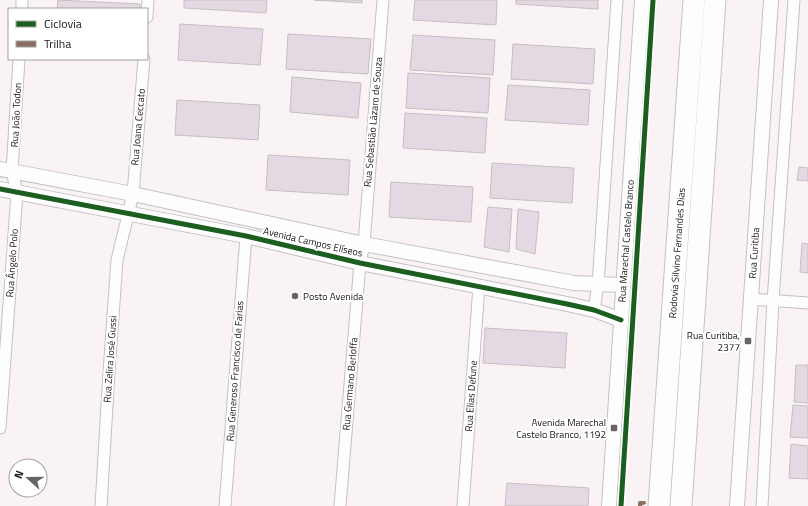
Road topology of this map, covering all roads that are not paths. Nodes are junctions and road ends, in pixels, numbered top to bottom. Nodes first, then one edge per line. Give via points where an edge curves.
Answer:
1 (383, 0) edge
2 (617, 0) edge
3 (642, 0) edge
4 (694, 0) edge
5 (715, 0) edge
6 (770, 0) edge
7 (794, 0) edge
8 (19, 60) edge
9 (144, 60) edge
10 (6, 170) edge
11 (0, 189) edge
12 (17, 193) junction
13 (133, 194) junction
14 (128, 214) junction
15 (246, 236) junction
16 (364, 244) junction
17 (360, 263) junction
18 (598, 285) junction
19 (622, 285) junction
20 (479, 286) junction
21 (751, 300) junction
22 (774, 301) junction
23 (808, 303) edge
24 (594, 310) junction
25 (621, 320) junction
26 (0, 428) edge
27 (101, 506) edge
28 (225, 506) edge
29 (340, 506) edge
30 (463, 506) edge
31 (609, 506) edge
32 (659, 506) edge
33 (681, 506) edge
34 (737, 506) edge
35 (762, 506) edge

1 - 16 street, Rua Sebastião Lázaro de Souza
2 - 18 street
3 - 19 street, Rua Marechal Castelo Branco
4 - 32 highway, Rodovia Silvino Fernandes Dias
5 - 33 highway, Rodovia Silvino Fernandes Dias
6 - 21 street, Rua Curitiba
7 - 22 street
8 - 10 street, Rua João Todon
9 - 13 street, Rua Joana Ceccato
10 - 12 street, Rua João Todon
10 - 13 street, Avenida Campos Elíseos
11 - 12 street, Avenida Campos Elíseos
12 - 14 street, Avenida Campos Elíseos
12 - 26 street, Rua Ângelo Polo
13 - 14 street, Rua Joana Ceccato
13 - 16 street, Avenida Campos Elíseos
14 - 15 street, Avenida Campos Elíseos
14 - 27 street, Rua Zelira José Gussi via 117,260
15 - 17 street, Avenida Campos Elíseos
15 - 28 street, Rua Generoso Francisco de Farias
16 - 17 street, Rua Sebastião Lázaro de Souza
16 - 18 street, Avenida Campos Elíseos via 574,283
17 - 20 street, Avenida Campos Elíseos
17 - 29 street, Rua Germano Berloffa
18 - 19 street, Avenida Campos Elíseos
18 - 24 street
19 - 25 street, Rua Marechal Castelo Branco
20 - 24 street, Avenida Campos Elíseos
20 - 30 street, Rua Elias Defune
21 - 22 street
21 - 34 street, Rua Curitiba
22 - 23 street
22 - 35 street
24 - 25 street, Avenida Campos Elíseos
25 - 31 street, Rua Marechal Castelo Branco

